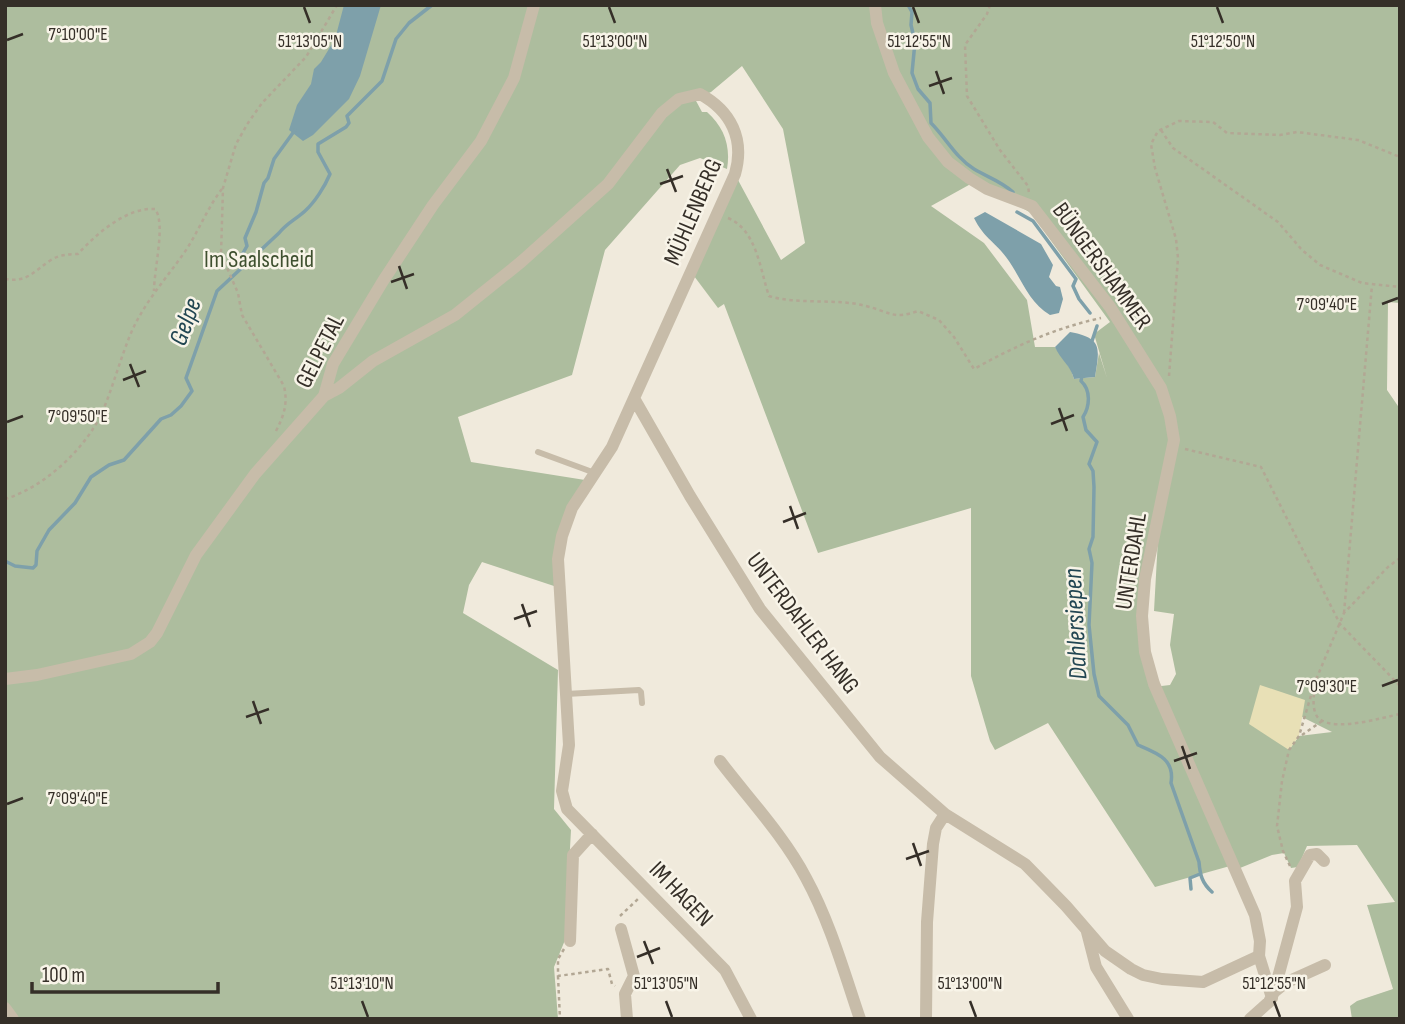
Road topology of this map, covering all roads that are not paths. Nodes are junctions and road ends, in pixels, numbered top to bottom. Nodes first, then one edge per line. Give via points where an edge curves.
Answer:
1 (534, 5) edge
2 (875, 5) edge
3 (324, 396) junction
4 (635, 400) junction
5 (1167, 404) joint
6 (538, 452) dead end
7 (595, 473) junction
8 (5, 679) edge
9 (566, 694) junction
10 (642, 703) dead end
11 (720, 761) dead end
12 (568, 809) joint
13 (945, 814) junction
14 (592, 834) junction
15 (1324, 861) dead end
16 (621, 929) road end
17 (1087, 932) junction
18 (570, 941) road end
19 (1259, 956) junction
20 (1325, 965) dead end
21 (1273, 995) junction
22 (5, 1008) edge
23 (13, 1019) edge
24 (627, 1019) edge
25 (751, 1019) edge
26 (860, 1019) edge
27 (926, 1019) edge
28 (1128, 1019) edge
29 (1250, 1019) edge

1 - 3 street, GELPETAL via 514,78 481,141 383,281 333,364
2 - 5 street, BÜNGERSHAMMER via 894,73 928,137 948,162 987,189 1032,206 1110,307
3 - 4 street, MÜHLENBERG via 373,361 455,314 521,262 608,184 662,113 679,99 700,94 723,111 737,134 739,159
3 - 8 street, GELPETAL via 232,504 187,569 150,642 131,654
4 - 7 street, MÜHLENBERG
4 - 13 street, UNTERDAHLER HANG via 760,609 880,757
5 - 19 street, UNTERDAHL via 1174,440 1145,579 1145,652 1154,684 1255,915
6 - 7 lane
7 - 9 street, MÜHLENBERG via 572,508 558,559
9 - 10 lane via 639,690
9 - 12 street, MÜHLENBERG via 569,745 562,791
11 - 26 street via 807,879
12 - 14 street, IM HAGEN
13 - 17 street via 1024,864
13 - 27 street via 933,844
14 - 18 street via 573,855
14 - 25 street, IM HAGEN via 725,970
15 - 21 street via 1317,854 1310,855 1296,877 1297,907
16 - 24 street via 634,976 625,994
17 - 19 street via 1114,960 1143,975 1181,982 1203,982
17 - 28 street via 1096,967
19 - 21 street, UNTERDAHL
20 - 21 street via 1291,980
21 - 29 street
22 - 23 street

